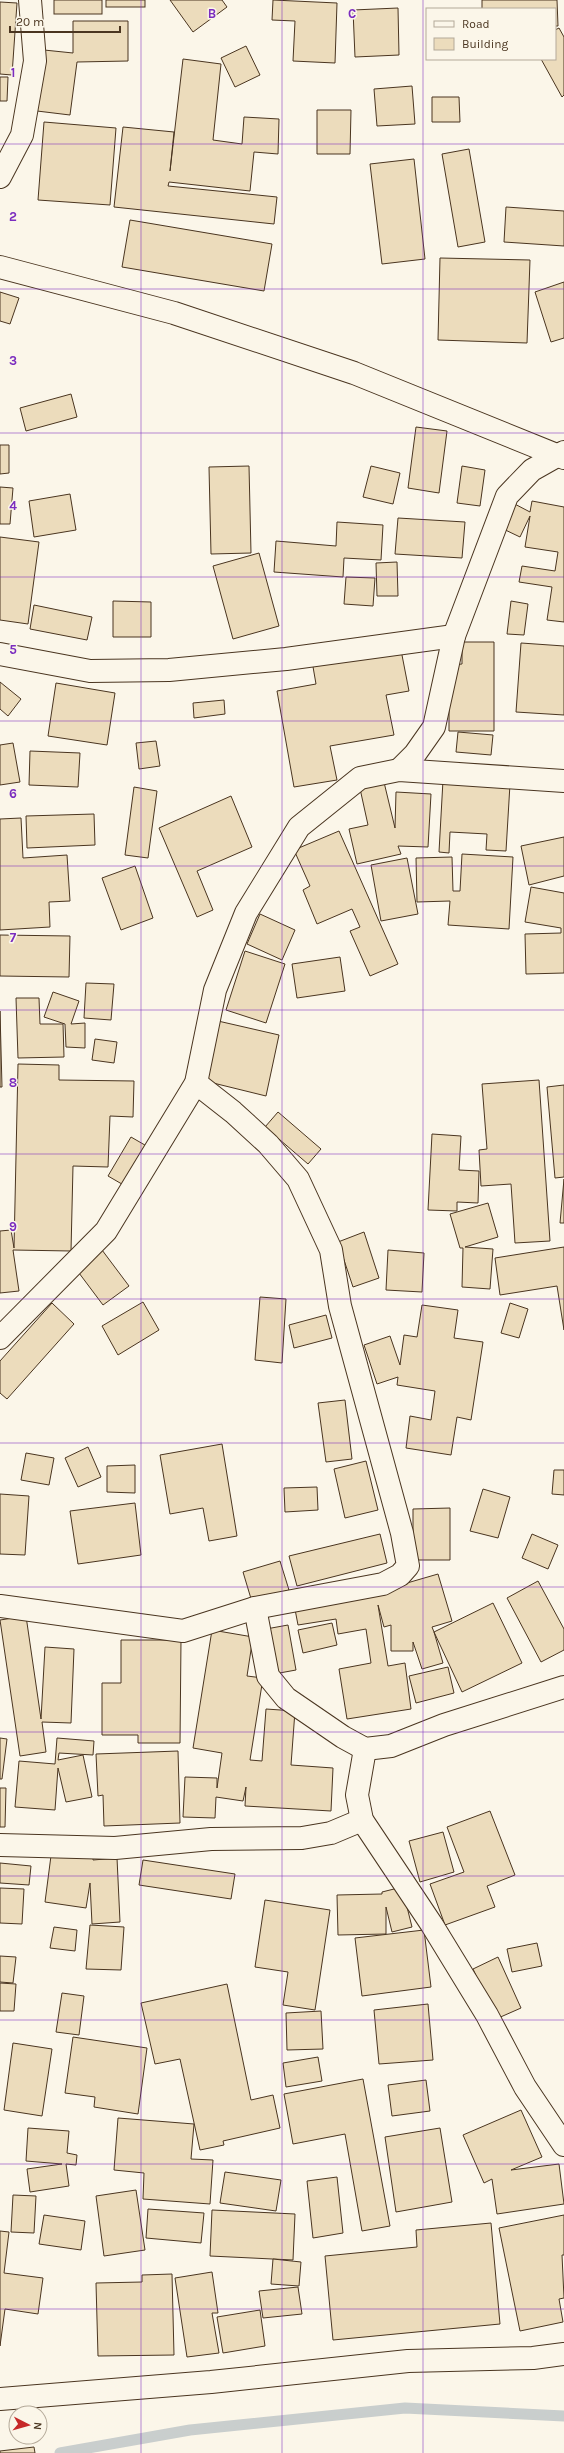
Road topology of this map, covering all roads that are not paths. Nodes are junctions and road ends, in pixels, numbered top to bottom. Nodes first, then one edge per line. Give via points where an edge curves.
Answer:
1 (30, 0) edge
2 (0, 177) edge
3 (0, 267) edge
4 (563, 455) edge
5 (454, 636) junction
6 (0, 654) edge
7 (399, 770) junction
8 (564, 781) edge
9 (196, 1084) junction
10 (0, 1338) edge
11 (0, 1606) edge
12 (255, 1608) junction
13 (564, 1687) edge
14 (365, 1749) junction
15 (362, 1820) junction
16 (0, 1845) edge
17 (564, 2144) edge
18 (564, 2354) edge
19 (0, 2399) edge

1 - 2 street via 35,61 22,135
3 - 4 street via 174,313 316,360
4 - 5 street via 532,470 508,496
5 - 6 street via 286,659 169,670 90,671
5 - 7 street via 434,727 415,754
7 - 8 street
7 - 9 street via 360,778 299,827 246,913 215,990
9 - 10 street via 106,1231
9 - 12 street via 262,1138 298,1179 331,1250 340,1306 402,1533 408,1566 400,1575 383,1584
11 - 12 street via 183,1632
12 - 14 street via 268,1676 286,1698
13 - 14 street via 444,1725 391,1746
14 - 15 street via 357,1795
15 - 16 street via 332,1833 302,1838 211,1839 115,1848
15 - 17 street via 436,1931 487,2015 525,2088
18 - 19 street via 533,2358 408,2361 211,2382

